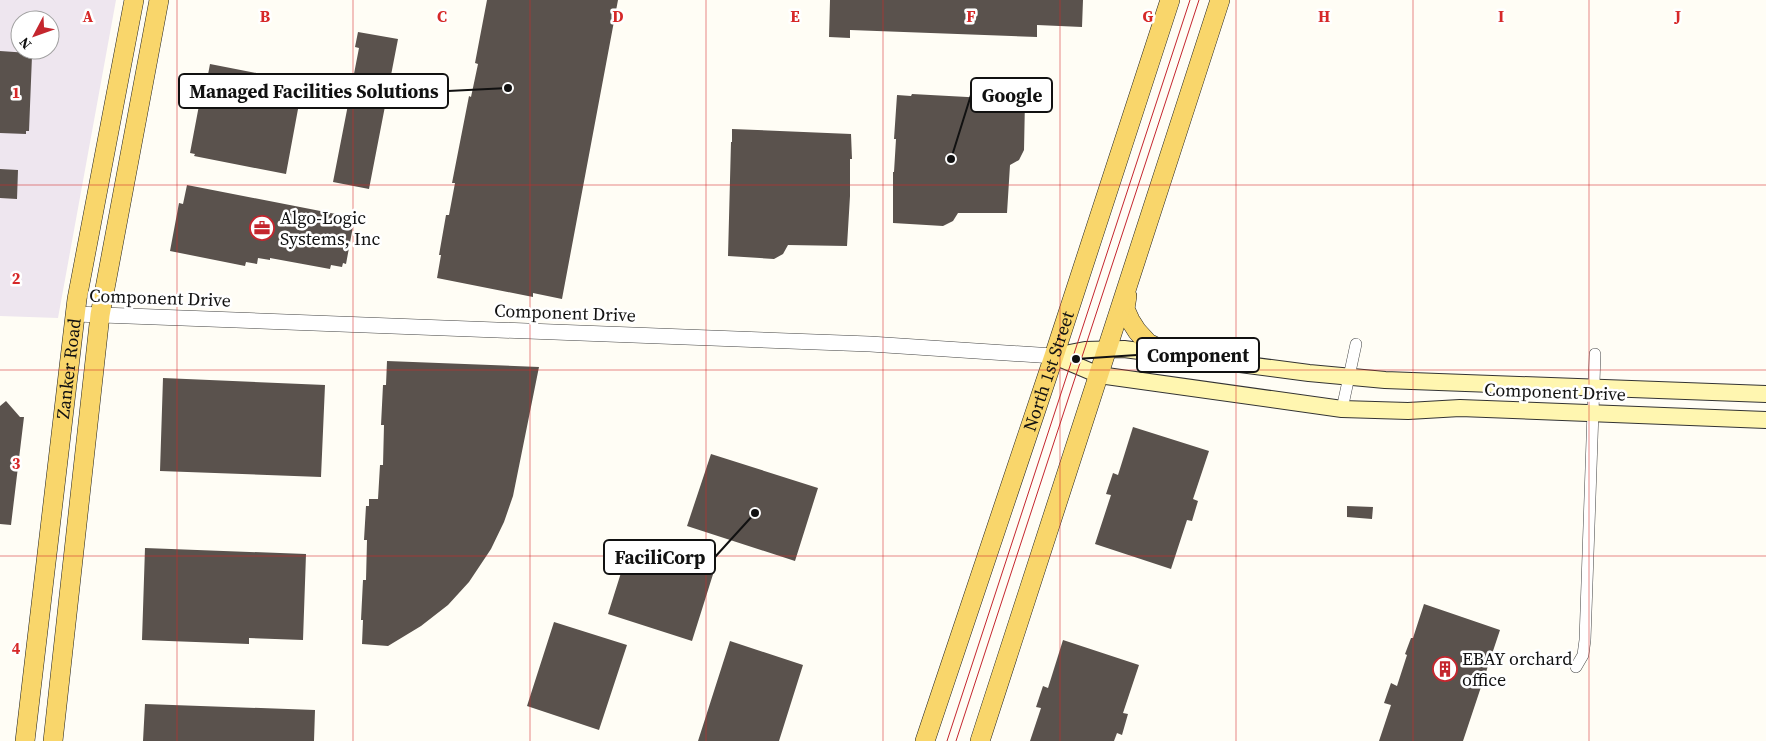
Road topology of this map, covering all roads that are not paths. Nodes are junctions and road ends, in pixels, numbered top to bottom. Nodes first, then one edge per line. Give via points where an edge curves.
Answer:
1 (134, 0) edge
2 (160, 0) edge
3 (1170, 0) edge
4 (1220, 0) edge
5 (1131, 276) junction
6 (74, 314) junction
7 (100, 315) junction
8 (1356, 344) dead end
9 (1108, 348) junction
10 (1170, 354) junction
11 (1595, 354) dead end
12 (1054, 356) junction
13 (1100, 375) junction
14 (1349, 377) junction
15 (1594, 388) junction
16 (1766, 394) edge
17 (1342, 409) junction
18 (1594, 414) junction
19 (1766, 420) edge
20 (1576, 667) dead end
21 (25, 741) edge
22 (53, 741) edge
23 (924, 741) edge
24 (980, 741) edge

1 - 6 main road, Zanker Road
2 - 7 main road, Zanker Road
3 - 12 main road, North 1st Street
4 - 5 main road
5 - 9 main road
5 - 10 main road via 1125,309 1130,320 1148,343
6 - 7 street, Component Drive
6 - 21 main road, Zanker Road
7 - 12 street, Component Drive via 870,344
7 - 22 main road, Zanker Road
8 - 14 street
9 - 10 main road, Component Drive
9 - 12 main road, Component Drive
9 - 13 main road
10 - 14 main road, Component Drive
11 - 15 street
12 - 13 main road, Component Drive
12 - 23 main road, North 1st Street
13 - 17 main road, Component Drive
13 - 24 main road
14 - 15 main road, Component Drive
14 - 17 street
15 - 16 main road, Component Drive
15 - 18 street
17 - 18 main road, Component Drive via 1408,411 1460,408
18 - 19 main road, Component Drive
18 - 20 street via 1586,640

